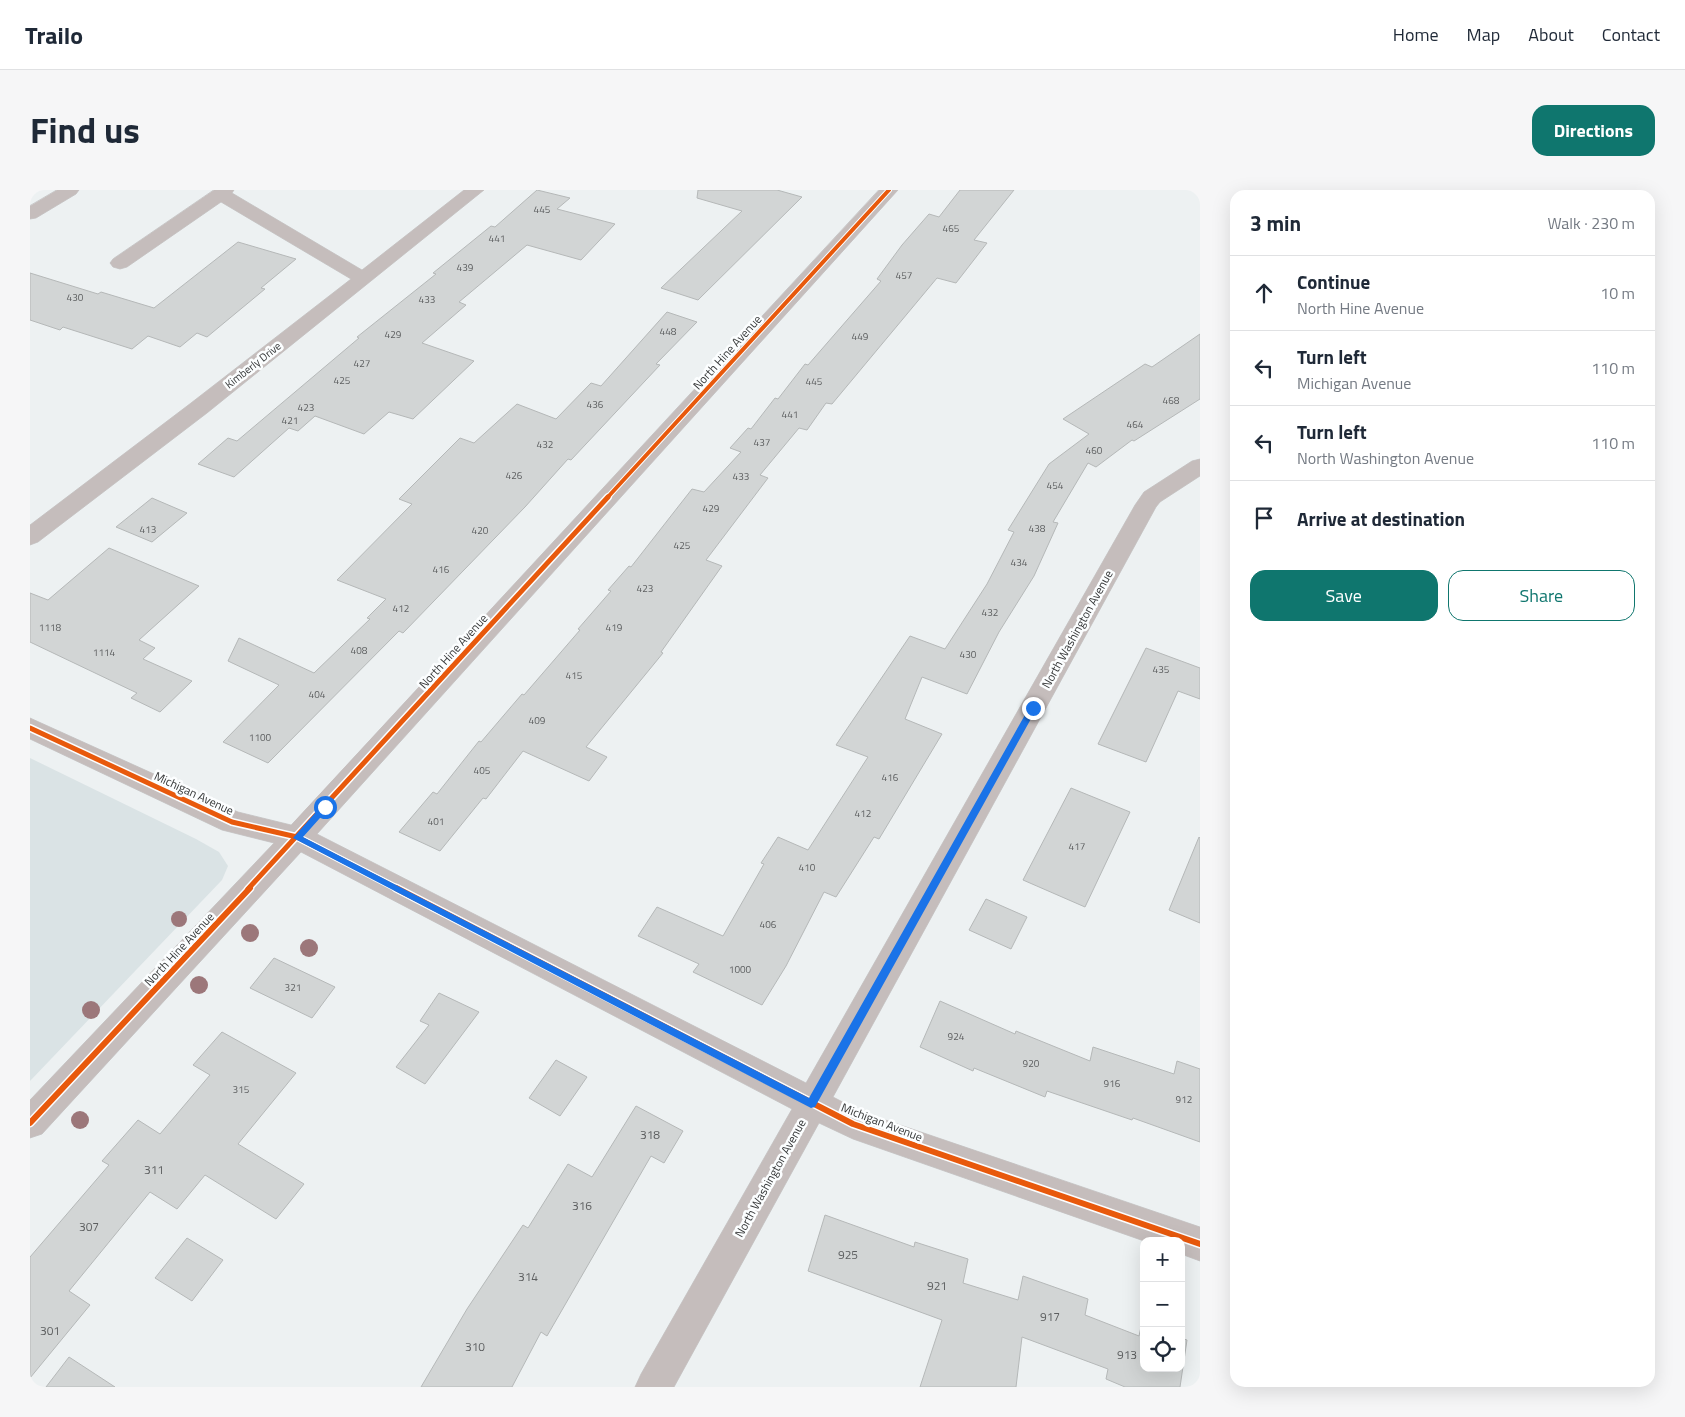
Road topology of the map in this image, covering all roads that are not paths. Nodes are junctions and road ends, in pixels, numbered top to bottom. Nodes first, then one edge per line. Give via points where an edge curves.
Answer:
1 (70, 190) edge
2 (475, 190) edge
3 (888, 190) edge
4 (222, 192) edge
5 (30, 214) edge
6 (120, 263) dead end
7 (363, 278) junction
8 (1200, 466) edge
9 (30, 537) edge
10 (30, 728) edge
11 (297, 838) junction
12 (811, 1104) junction
13 (30, 1123) edge
14 (1200, 1244) edge
15 (654, 1387) edge

1 - 5 street
2 - 7 street, Kimberly Drive
3 - 11 street, North Hine Avenue
4 - 6 street
4 - 7 street
7 - 9 street, Kimberly Drive
8 - 12 street, North Washington Avenue via 1152,497 1146,505
10 - 11 street, Michigan Avenue via 232,822
11 - 12 street, Michigan Avenue
11 - 13 street, North Hine Avenue
12 - 14 street, Michigan Avenue via 853,1124
12 - 15 street, North Washington Avenue

